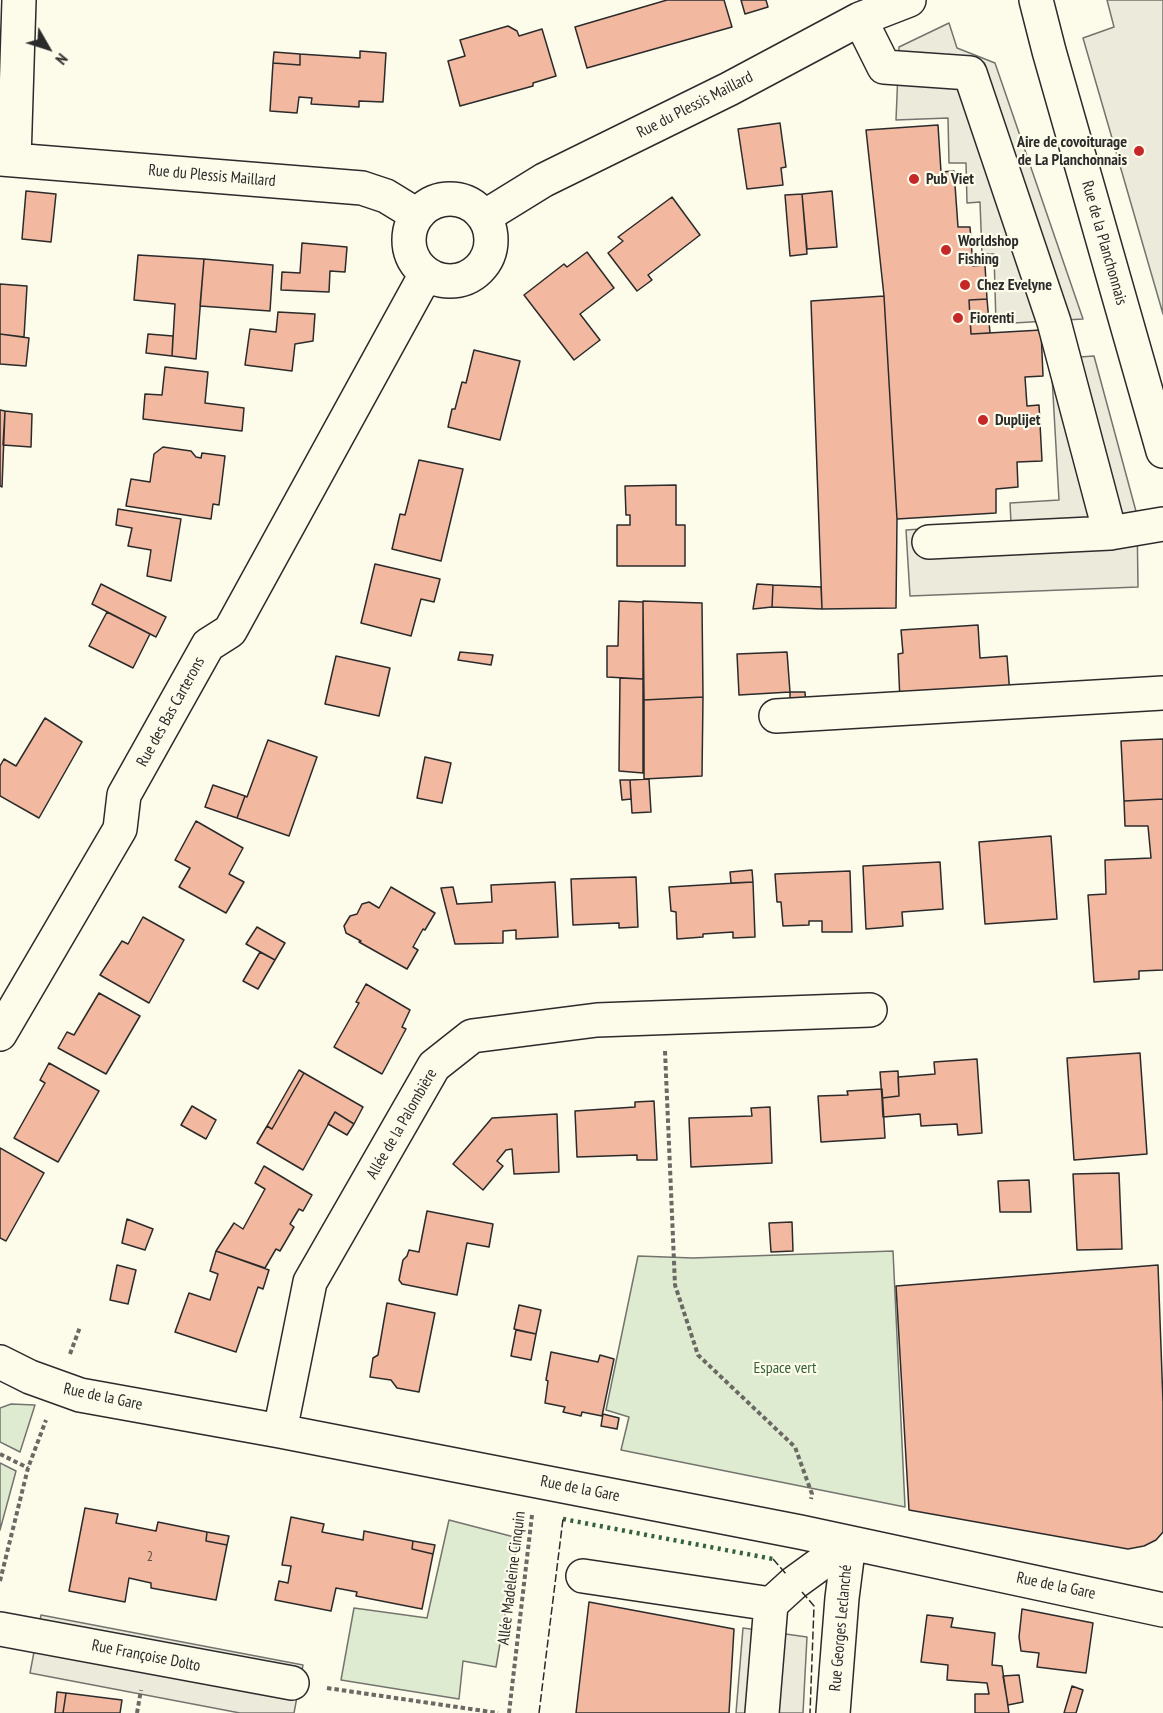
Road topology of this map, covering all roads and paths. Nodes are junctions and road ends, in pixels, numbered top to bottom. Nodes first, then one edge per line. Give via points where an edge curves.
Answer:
1 (19, 0) edge
2 (909, 0) edge
3 (1036, 0) edge
4 (860, 19) junction
5 (7, 159) edge
6 (417, 215) junction
7 (484, 217) junction
8 (426, 274) junction
9 (1163, 451) edge
10 (1163, 524) edge
11 (1110, 533) junction
12 (930, 542) dead end
13 (1163, 693) edge
14 (776, 716) dead end
15 (870, 1010) dead end
16 (663, 1018) junction
17 (0, 1034) edge
18 (0, 1362) edge
19 (57, 1388) junction
20 (280, 1431) junction
21 (0, 1454) edge
22 (28, 1468) junction
23 (536, 1480) junction
24 (800, 1532) junction
25 (849, 1543) junction
26 (583, 1576) dead end
27 (0, 1581) edge
28 (771, 1604) junction
29 (1163, 1610) edge
30 (0, 1629) edge
31 (292, 1683) joint
32 (498, 1713) edge
33 (509, 1713) edge
34 (762, 1713) edge
35 (833, 1713) edge

1 - 5 street
2 - 4 street, Rue du Plessis Maillard
3 - 9 street, Rue de la Planchonnais
4 - 7 street, Rue du Plessis Maillard via 544,180
4 - 11 street via 884,67 970,73 1054,322
5 - 6 street, Rue du Plessis Maillard via 362,188 386,196
6 - 7 street via 438,200 451,199 475,207
6 - 8 street via 411,224 408,245 415,264
7 - 8 street via 491,243 482,267 460,281 446,282
8 - 17 street, Rue des Bas Carterons via 230,631 208,645 124,795 120,829
10 - 11 street
11 - 12 street
13 - 14 street
15 - 16 street, Allée de la Palombière
16 - 20 street, Allée de la Palombière via 597,1020 472,1036 434,1066 310,1282
16 - 24 path via 675,1284 698,1355 795,1447 812,1494
18 - 19 street, Rue de la Gare
19 - 20 street, Rue de la Gare
19 - 22 path
20 - 23 street, Rue de la Gare
21 - 22 path
22 - 27 path
23 - 24 street, Rue de la Gare
23 - 33 path, Allée Madeleine Cinquin
24 - 25 street, Rue de la Gare
25 - 28 street
25 - 29 street, Rue de la Gare
25 - 35 street, Rue Georges Leclanché
26 - 28 street
28 - 34 street
30 - 31 street, Rue Françoise Dolto
31 - 32 path

